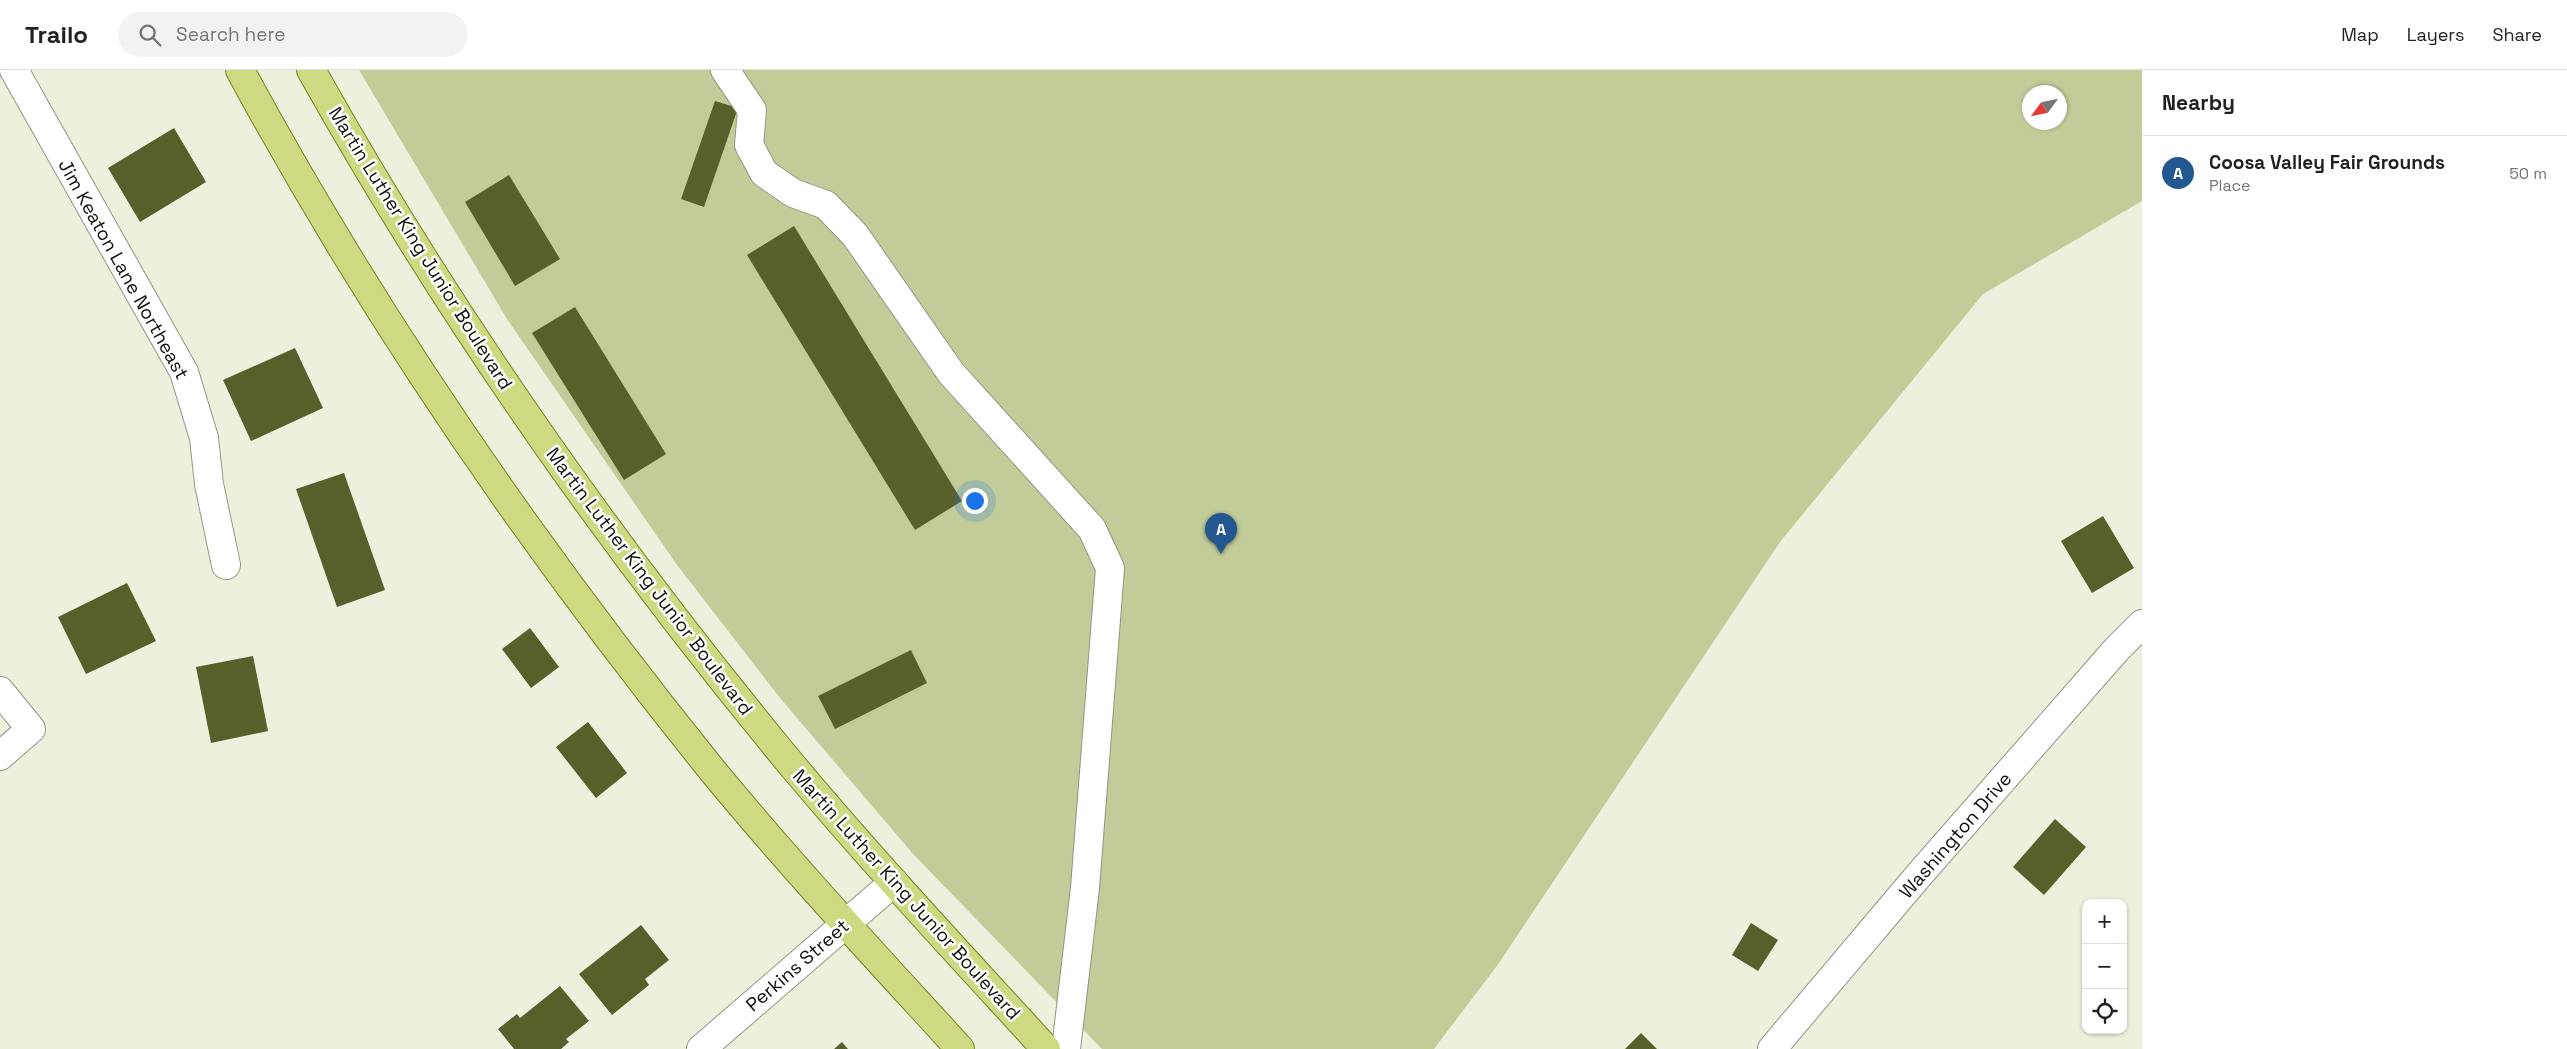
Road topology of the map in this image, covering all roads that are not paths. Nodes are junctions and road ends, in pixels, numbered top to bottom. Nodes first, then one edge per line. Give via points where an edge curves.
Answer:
1 (14, 70) edge
2 (240, 70) edge
3 (311, 70) edge
4 (725, 70) edge
5 (226, 565) dead end
6 (2142, 624) edge
7 (0, 691) edge
8 (0, 756) edge
9 (894, 882) junction
10 (844, 923) junction
11 (701, 1049) edge
12 (960, 1049) edge
13 (1046, 1049) edge
14 (1066, 1049) edge
15 (1772, 1049) edge

1 - 5 street, Jim Keaton Lane Northeast via 184,372 204,438 209,484
2 - 10 main road via 370,293 502,493 713,770
3 - 9 main road, Martin Luther King Junior Boulevard via 368,170 474,338 606,526 723,680
4 - 14 street via 752,110 749,145 764,173 793,194 826,205 855,235 951,373 1092,529 1110,568 1085,888
6 - 15 street, Washington Drive via 1919,874
7 - 8 street via 32,729
9 - 10 street, Perkins Street
9 - 13 main road, Martin Luther King Junior Boulevard
10 - 11 street, Perkins Street
10 - 12 main road

